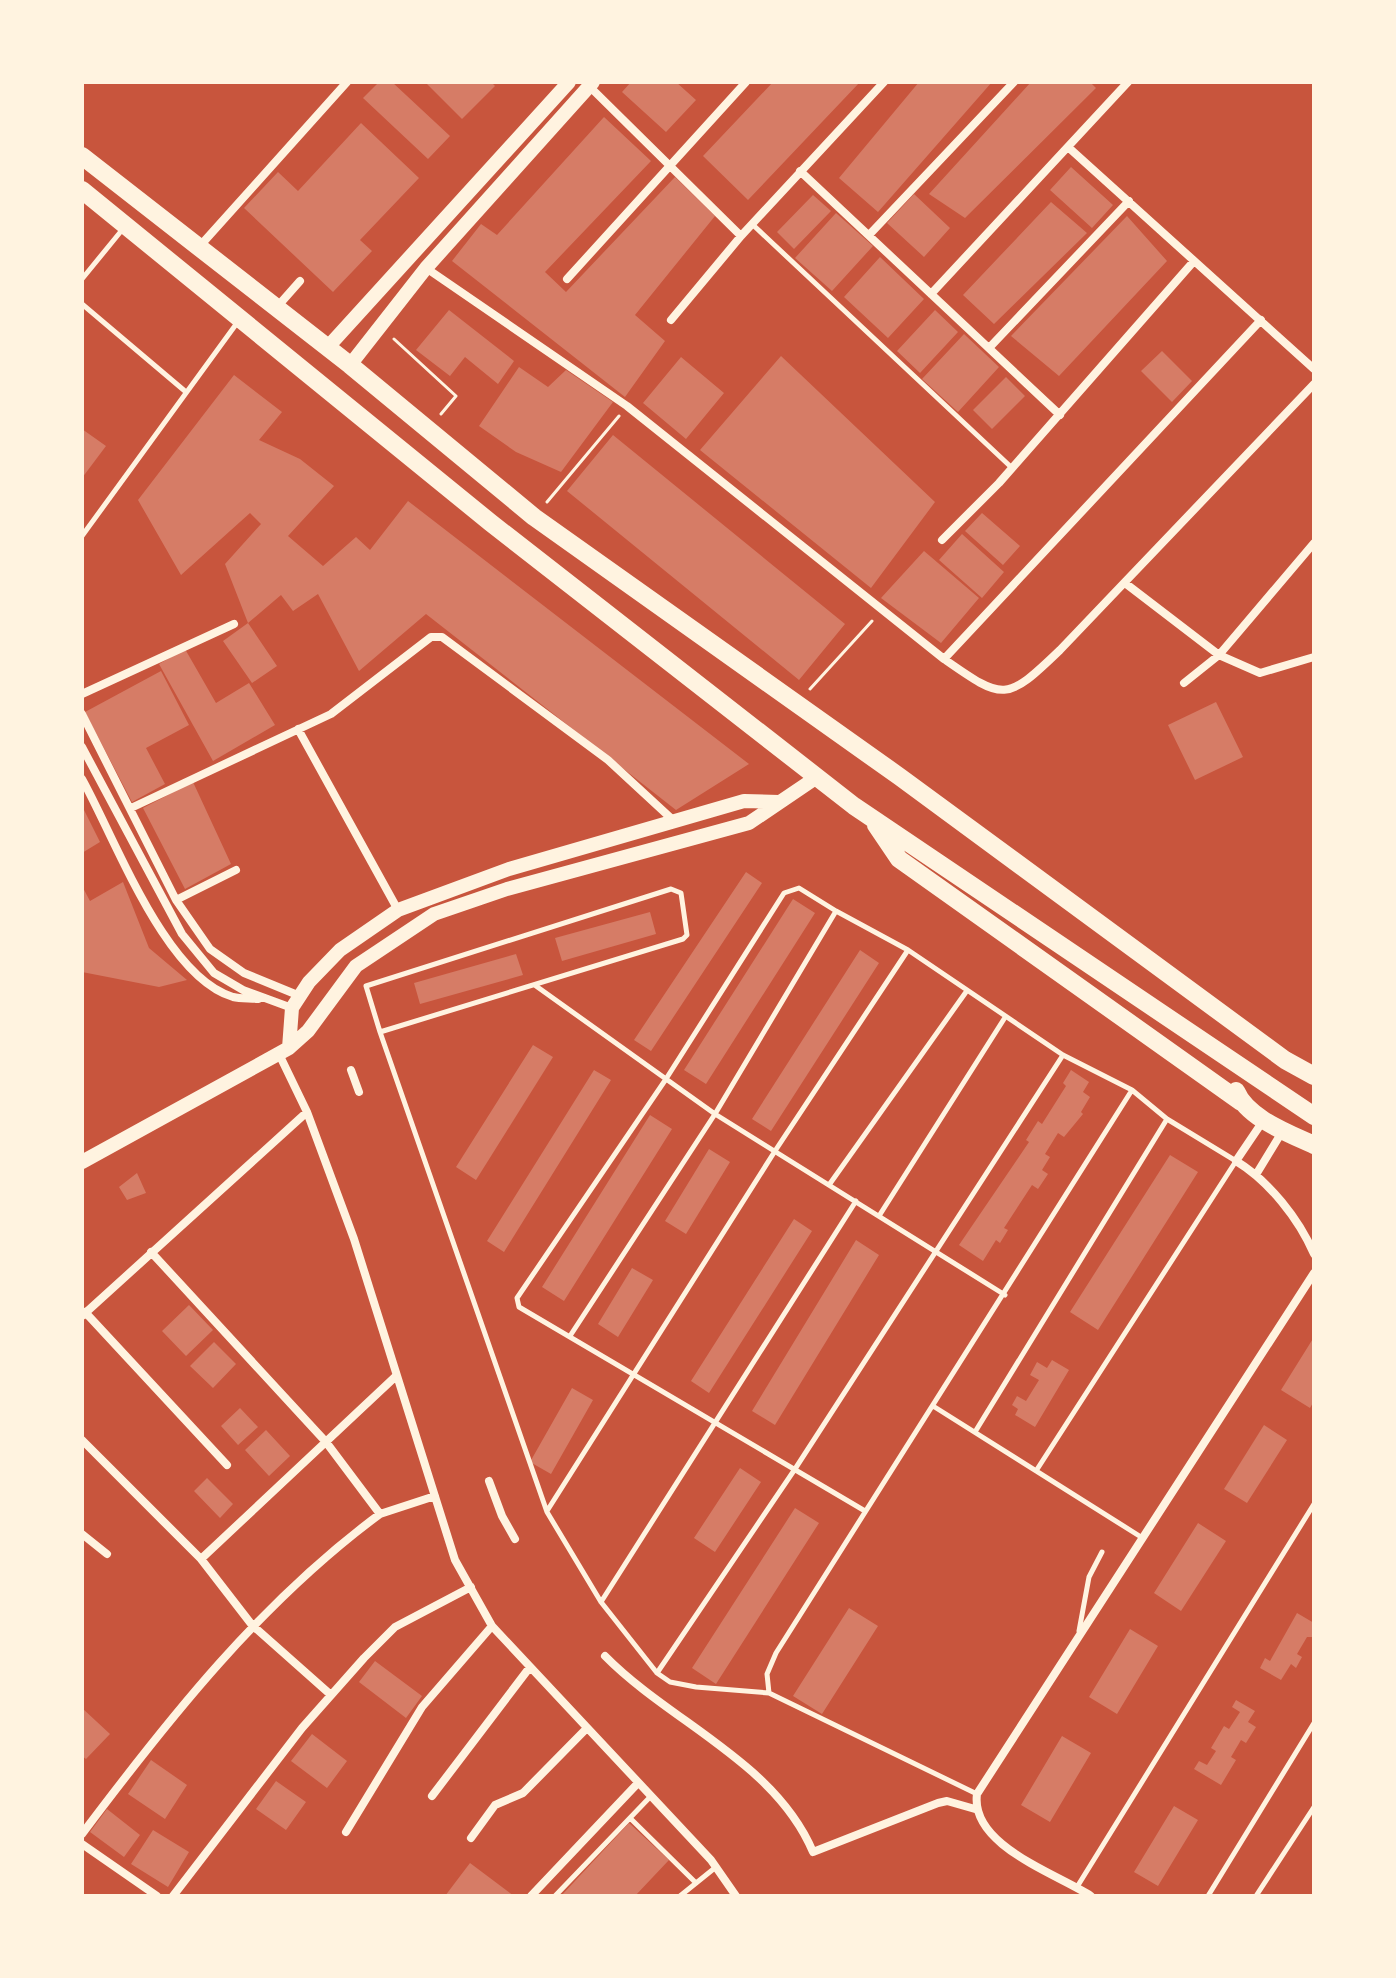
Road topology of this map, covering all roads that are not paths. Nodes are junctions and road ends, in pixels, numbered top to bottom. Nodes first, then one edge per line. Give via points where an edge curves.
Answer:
1 (347, 82) edge
2 (569, 82) edge
3 (746, 82) edge
4 (884, 82) edge
5 (1014, 82) edge
6 (1128, 82) edge
7 (591, 84) edge
8 (1068, 147) junction
9 (82, 156) edge
10 (671, 167) junction
11 (800, 171) junction
12 (82, 190) edge
13 (1129, 201) junction
14 (752, 224) junction
15 (124, 227) junction
16 (869, 235) junction
17 (741, 236) junction
18 (198, 248) junction
19 (1194, 261) junction
20 (426, 268) junction
21 (82, 279) edge
22 (567, 279) dead end
23 (300, 281) dead end
24 (931, 294) junction
25 (82, 304) edge
26 (276, 308) junction
27 (241, 319) junction
28 (671, 320) dead end
29 (1261, 320) junction
30 (327, 348) junction
31 (989, 348) junction
32 (350, 365) junction
33 (1314, 369) edge
34 (1314, 384) edge
35 (186, 392) junction
36 (1060, 415) junction
37 (1012, 468) junction
38 (82, 536) edge
39 (942, 540) dead end
40 (1314, 543) edge
41 (1125, 583) junction
42 (234, 624) dead end
43 (1219, 655) junction
44 (1314, 657) edge
45 (944, 659) junction
46 (1184, 683) dead end
47 (82, 694) edge
48 (82, 714) edge
49 (298, 729) junction
50 (82, 747) edge
51 (817, 777) junction
52 (82, 779) edge
53 (780, 802) junction
54 (131, 808) junction
55 (870, 816) junction
56 (674, 821) junction
57 (236, 870) dead end
58 (176, 900) junction
59 (398, 910) junction
60 (836, 911) junction
61 (908, 950) junction
62 (536, 986) junction
63 (966, 992) junction
64 (268, 1000) junction
65 (296, 1002) junction
66 (1004, 1019) junction
67 (380, 1032) junction
68 (284, 1051) junction
69 (1063, 1055) junction
70 (1222, 1057) junction
71 (351, 1070) dead end
72 (1314, 1076) edge
73 (666, 1079) junction
74 (1132, 1090) junction
75 (359, 1092) dead end
76 (1241, 1102) junction
77 (307, 1112) junction
78 (715, 1114) junction
79 (1314, 1116) edge
80 (1265, 1118) junction
81 (1167, 1119) junction
82 (1283, 1131) junction
83 (1314, 1145) edge
84 (775, 1151) junction
85 (1236, 1161) junction
86 (82, 1162) edge
87 (1257, 1173) junction
88 (829, 1185) junction
89 (856, 1201) junction
90 (879, 1216) junction
91 (935, 1251) junction
92 (151, 1252) junction
93 (1314, 1254) edge
94 (1314, 1273) edge
95 (1005, 1295) junction
96 (84, 1314) edge
97 (570, 1336) junction
98 (634, 1372) junction
99 (395, 1377) junction
100 (933, 1406) junction
101 (718, 1421) junction
102 (975, 1432) junction
103 (82, 1440) edge
104 (326, 1442) junction
105 (227, 1465) dead end
106 (795, 1469) junction
107 (1036, 1471) junction
108 (489, 1481) dead end
109 (435, 1496) junction
110 (1314, 1504) edge
111 (865, 1511) junction
112 (547, 1512) junction
113 (380, 1514) junction
114 (82, 1534) edge
115 (1141, 1537) junction
116 (515, 1539) dead end
117 (1102, 1552) dead end
118 (107, 1554) dead end
119 (201, 1559) junction
120 (471, 1587) junction
121 (601, 1602) junction
122 (252, 1625) junction
123 (492, 1626) junction
124 (1077, 1642) junction
125 (605, 1656) dead end
126 (530, 1667) junction
127 (657, 1673) junction
128 (769, 1693) junction
129 (331, 1695) junction
130 (1314, 1723) edge
131 (587, 1728) junction
132 (638, 1783) junction
133 (977, 1794) junction
134 (432, 1796) dead end
135 (651, 1796) junction
136 (1314, 1807) edge
137 (975, 1809) junction
138 (630, 1818) junction
139 (346, 1832) dead end
140 (82, 1834) edge
141 (471, 1838) dead end
142 (82, 1844) edge
143 (716, 1867) junction
144 (696, 1883) junction
145 (1077, 1887) junction
146 (157, 1896) edge
147 (173, 1896) edge
148 (531, 1896) edge
149 (555, 1896) edge
150 (680, 1896) edge
151 (736, 1896) edge
152 (1091, 1896) edge
153 (1208, 1896) edge
154 (1256, 1896) edge

1 - 18 street
2 - 30 street
3 - 10 street
4 - 11 street
5 - 16 street
6 - 8 street
7 - 10 street
7 - 20 street
8 - 13 street
8 - 24 street
9 - 18 highway
10 - 17 street
10 - 22 street
11 - 14 street
11 - 16 street
12 - 15 highway
13 - 19 street
13 - 31 street
14 - 17 street
14 - 37 lane
15 - 21 lane
15 - 27 highway
16 - 24 street
17 - 28 street
18 - 26 highway
19 - 29 street
19 - 36 street
20 - 32 street
20 - 45 street via 627,406
23 - 26 street
24 - 31 street
25 - 35 lane
26 - 30 highway
27 - 35 lane
27 - 51 highway via 491,523
29 - 33 street
29 - 45 street
30 - 32 highway
31 - 36 street
32 - 72 highway via 534,517
34 - 41 street
35 - 38 lane
36 - 37 street
37 - 39 street
40 - 43 street
41 - 43 street
41 - 45 street via 1014,689 988,690
42 - 47 street
43 - 44 street via 1260,673
43 - 46 street
48 - 54 street
49 - 54 street
49 - 56 street via 331,714 431,637 442,637 641,786
49 - 59 street
50 - 64 street via 182,934 214,973
51 - 53 street
51 - 55 highway
52 - 64 street via 150,913 177,954 206,982 233,997
53 - 56 street via 744,801
53 - 68 street via 749,823 434,914 356,966 308,1031
54 - 58 street
55 - 70 highway
55 - 76 highway via 899,859
56 - 59 street via 509,869
57 - 58 street
58 - 65 street via 225,963
59 - 65 street via 340,950
60 - 61 lane
60 - 73 lane via 799,888 784,893
60 - 78 lane
61 - 63 lane
61 - 84 lane
62 - 67 lane
62 - 67 lane via 685,938 681,893 671,889 366,986
62 - 73 lane
63 - 66 lane
63 - 88 lane
64 - 65 street
65 - 68 street
66 - 69 lane
66 - 90 lane
67 - 112 lane
68 - 77 street
68 - 86 street
69 - 74 lane
69 - 91 lane
70 - 76 highway
70 - 79 highway
71 - 75 street
73 - 78 lane
73 - 97 lane via 517,1298 519,1307
74 - 81 lane
74 - 95 lane
76 - 80 highway
77 - 92 street
77 - 99 street via 354,1239
78 - 84 lane
78 - 97 lane
80 - 82 highway
80 - 85 street
81 - 85 lane
81 - 102 lane
82 - 83 highway
82 - 87 street
84 - 88 lane
84 - 98 lane
85 - 87 street
85 - 107 lane
87 - 93 street
88 - 89 lane
89 - 90 lane
89 - 101 lane
90 - 91 lane
91 - 95 lane
91 - 106 lane
92 - 96 street
92 - 104 street
94 - 115 street
95 - 100 lane
96 - 105 street
97 - 98 lane
98 - 101 lane
98 - 112 lane
99 - 104 street
99 - 109 street
100 - 102 lane
100 - 111 lane
101 - 106 lane
101 - 121 lane
102 - 107 lane
103 - 119 street
104 - 113 street
104 - 119 street
106 - 111 lane
106 - 127 lane
107 - 115 lane
108 - 116 street
109 - 113 street
109 - 120 street via 455,1560
110 - 145 lane
111 - 128 lane via 776,1653 767,1674
112 - 121 lane
113 - 122 street
114 - 118 street
115 - 124 street
117 - 124 lane via 1089,1577
119 - 122 street
120 - 123 street
120 - 129 street via 395,1627
121 - 127 lane
122 - 129 street
122 - 140 street
123 - 126 street
123 - 139 street via 422,1707
124 - 133 street
125 - 137 street via 766,1783 798,1821 813,1852 938,1803
126 - 131 street
126 - 134 street
127 - 128 lane via 683,1685
128 - 133 lane
129 - 147 street
130 - 153 lane
131 - 132 street
131 - 141 street via 523,1793 495,1805
132 - 135 street
132 - 148 street
133 - 137 street
135 - 138 lane
135 - 143 street
136 - 154 lane
137 - 145 street via 989,1834
138 - 144 lane
138 - 149 lane
142 - 146 street
143 - 144 lane
143 - 151 street
144 - 150 lane
145 - 152 street

